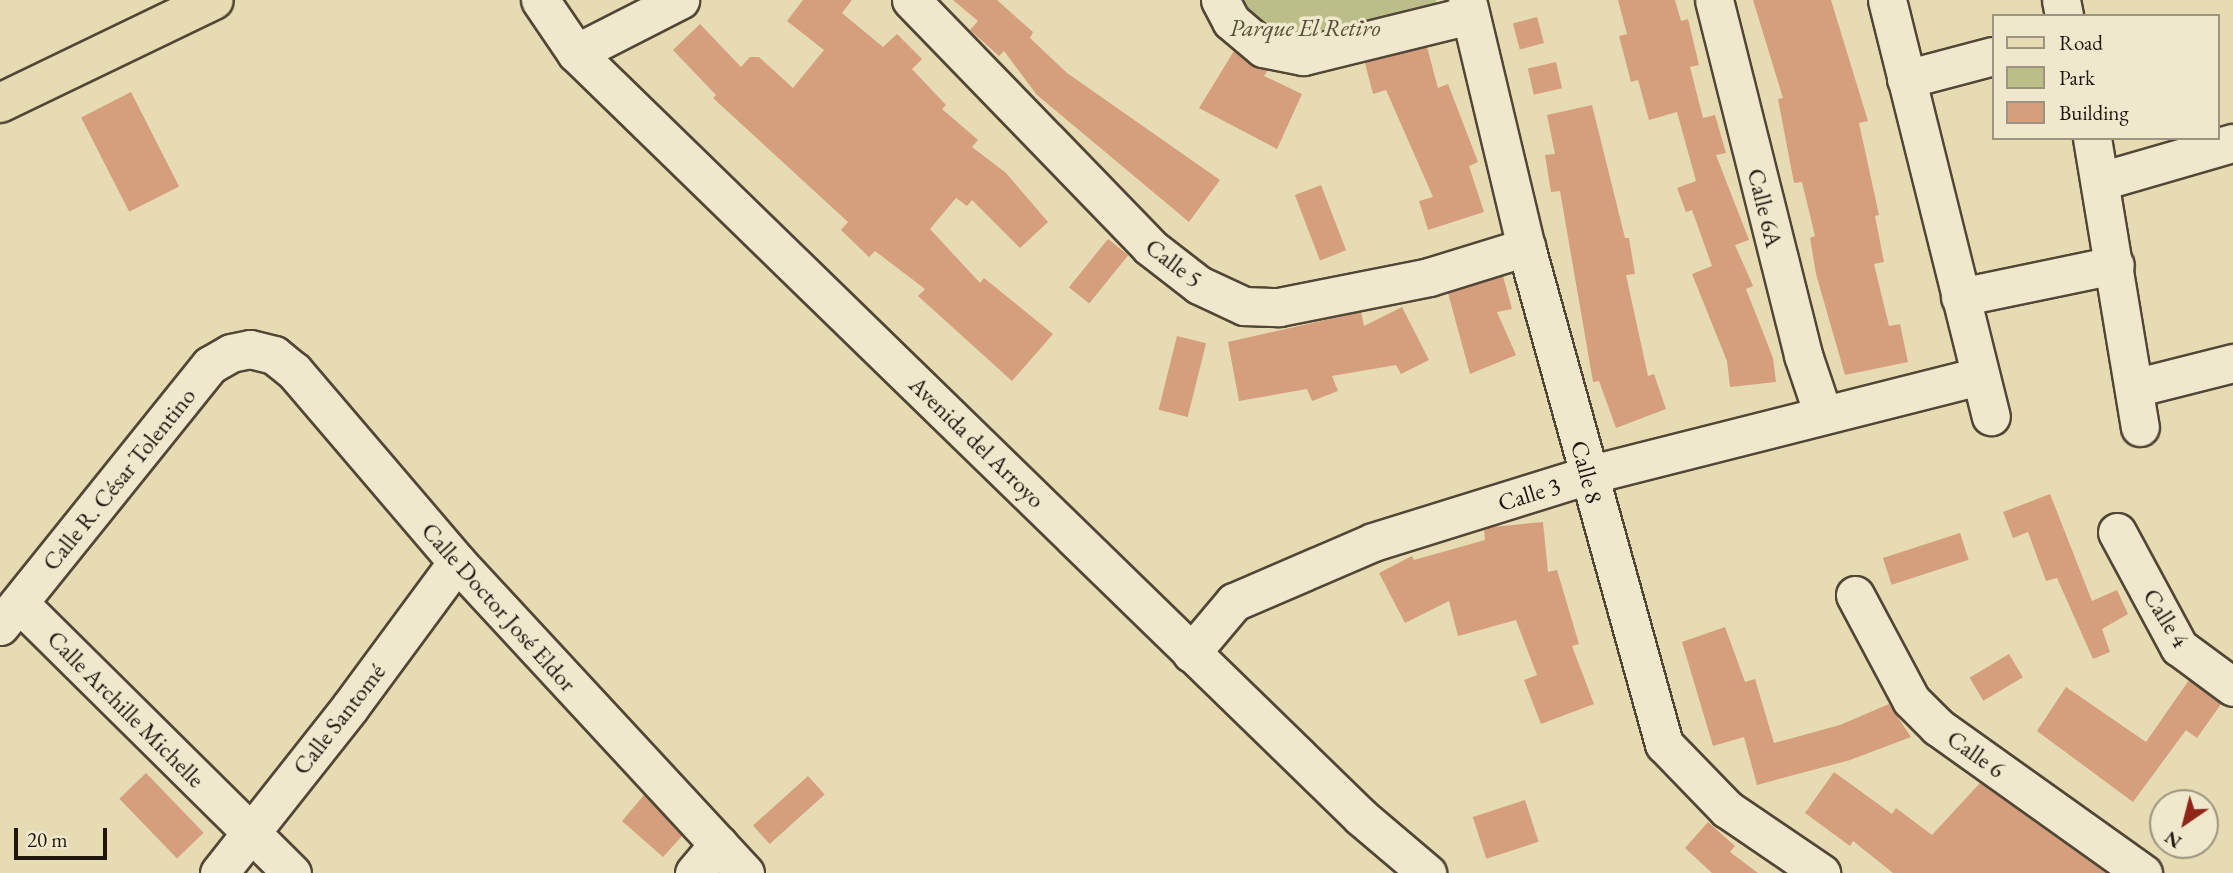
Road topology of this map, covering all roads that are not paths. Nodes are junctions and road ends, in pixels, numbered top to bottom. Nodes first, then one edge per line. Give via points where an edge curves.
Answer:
1 (214, 0) edge
2 (540, 0) edge
3 (680, 0) edge
4 (911, 0) edge
5 (1220, 0) edge
6 (1714, 0) edge
7 (1887, 0) edge
8 (1468, 7) edge
9 (576, 53) junction
10 (1992, 56) edge
11 (1906, 79) junction
12 (0, 103) edge
13 (2092, 140) edge
14 (2233, 143) edge
15 (2101, 181) junction
16 (1526, 247) junction
17 (2115, 265) junction
18 (1960, 297) junction
19 (250, 349) joint
20 (2233, 363) edge
21 (1979, 376) junction
22 (2134, 388) junction
23 (1823, 414) junction
24 (1991, 416) dead end
25 (2140, 427) dead end
26 (1588, 475) junction
27 (2117, 533) dead end
28 (457, 562) junction
29 (1855, 595) dead end
30 (10, 615) edge
31 (1191, 653) junction
32 (2233, 687) edge
33 (251, 832) junction
34 (718, 844) junction
35 (219, 873) edge
36 (292, 873) edge
37 (694, 873) edge
38 (745, 873) edge
39 (1427, 873) edge
40 (1821, 873) edge
41 (2143, 873) edge

1 - 12 main road
2 - 9 street, Avenida del Arroyo
3 - 9 street
4 - 16 street, Calle 5 via 1150,247 1199,285 1244,306 1279,307 1401,282
5 - 8 street via 1231,21 1263,48 1303,57
6 - 23 street, Calle 6A via 1800,342
7 - 11 street
8 - 16 street, Calle 8
9 - 31 street, Avenida del Arroyo
10 - 11 street
11 - 18 street
13 - 15 street
14 - 15 street
15 - 17 street
16 - 26 street, Calle 8
17 - 18 street
17 - 22 street
18 - 21 street
19 - 28 street, Calle Doctor José Eldor via 274,355 294,371
19 - 30 street, Calle R. César Tolentino via 210,365
20 - 22 street
21 - 23 street, Calle 3
21 - 24 street
22 - 25 street
23 - 26 street, Calle 3
26 - 31 street, Calle 3 via 1373,542 1234,602
26 - 40 street, Calle 8 via 1664,744 1727,809
27 - 32 street, Calle 4 via 2179,646
28 - 33 street, Calle Santomé
28 - 34 street, Calle Doctor José Eldor
29 - 41 street, Calle 6 via 1910,700 1938,727
30 - 33 street, Calle Archille Michelle
31 - 39 street, Avenida del Arroyo via 1361,817
33 - 35 street, Calle Santomé
33 - 36 street, Calle Archille Michelle
34 - 37 street
34 - 38 street, Calle Doctor José Eldor

